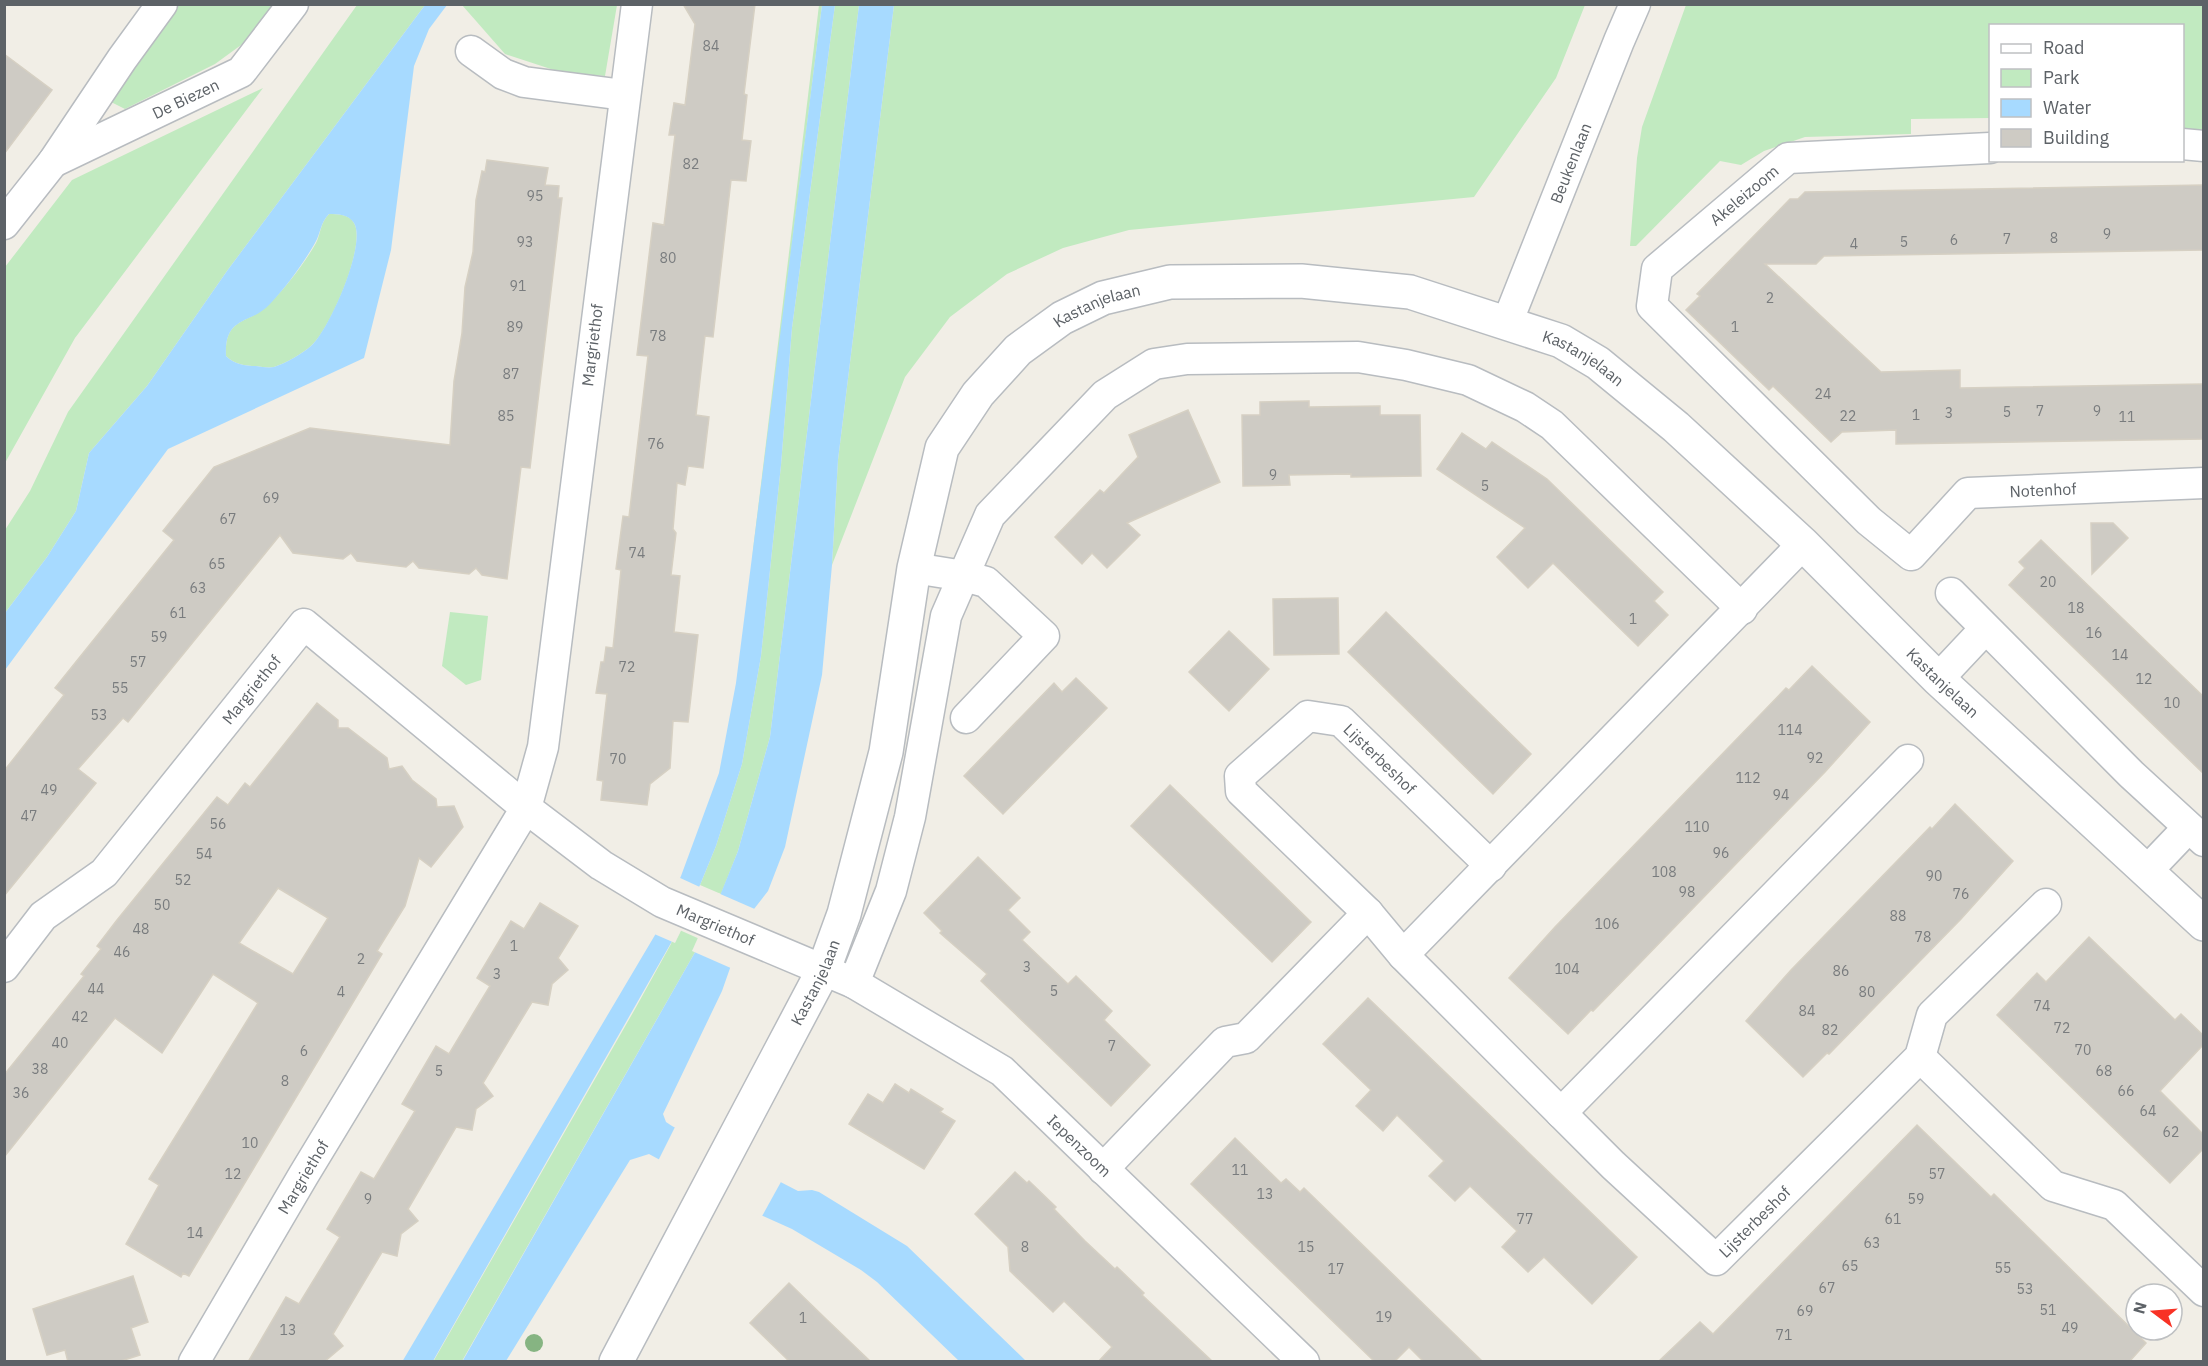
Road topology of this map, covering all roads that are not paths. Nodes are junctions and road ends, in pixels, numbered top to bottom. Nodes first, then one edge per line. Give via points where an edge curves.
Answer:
1 (162, 4) edge
2 (293, 4) edge
3 (637, 4) edge
4 (1635, 4) edge
5 (471, 51) dead end
6 (624, 95) junction
7 (2184, 144) edge
8 (2204, 146) edge
9 (1989, 148) edge
10 (53, 162) junction
11 (4, 224) edge
12 (1507, 323) junction
13 (2204, 483) edge
14 (1803, 544) junction
15 (1911, 555) joint
16 (914, 568) junction
17 (964, 576) junction
18 (1951, 594) dead end
19 (1742, 609) junction
20 (1986, 628) junction
21 (1938, 679) junction
22 (966, 718) dead end
23 (1908, 760) dead end
24 (526, 808) junction
25 (2196, 834) edge
26 (1491, 866) junction
27 (2146, 872) junction
28 (2046, 904) dead end
29 (1368, 913) junction
30 (2204, 924) edge
31 (1403, 955) junction
32 (4, 967) edge
33 (824, 969) junction
34 (854, 983) junction
35 (1920, 1057) junction
36 (1560, 1113) junction
37 (1103, 1169) junction
38 (2204, 1291) edge
39 (194, 1362) edge
40 (616, 1362) edge
41 (1304, 1362) edge

1 - 10 street, De Biezen
2 - 10 street, De Biezen via 242,72
3 - 6 street, Margriethof
4 - 12 street, Beukenlaan
5 - 6 street via 503,74 524,82
6 - 24 street, Margriethof via 543,747
7 - 8 street
9 - 15 street, Akeleizoom via 1788,158 1657,269 1653,306 1869,521
10 - 11 street, De Biezen
12 - 14 street, Kastanjelaan via 1561,341 1598,363 1676,427
12 - 16 street, Kastanjelaan via 1410,292 1301,281 1170,282 1103,298 1062,318 1018,350 978,394 942,448
13 - 15 street, Notenhof via 1968,493
14 - 19 street
14 - 21 street, Kastanjelaan
16 - 17 street
16 - 33 street, Kastanjelaan via 886,752 844,914
17 - 19 street via 990,515 1105,395 1154,364 1187,359 1358,357 1468,380 1525,407 1552,425
17 - 22 street via 986,582 1044,636
17 - 34 street via 946,616 910,817 891,891
18 - 20 street
19 - 26 street
20 - 21 street
20 - 25 street
21 - 27 street, Kastanjelaan
23 - 36 street
24 - 32 street, Margriethof via 304,624 104,873 43,916
24 - 33 street, Margriethof via 601,865 662,902
24 - 39 street, Margriethof
25 - 27 street
26 - 29 street, Lijsterbeshof via 1341,721 1308,716 1240,776 1241,791
26 - 31 street
27 - 30 street, Kastanjelaan
28 - 35 street, Lijsterbeshof via 1932,1015
29 - 31 street, Lijsterbeshof
29 - 37 street via 1246,1038 1225,1042
31 - 36 street, Lijsterbeshof
33 - 34 street, Iepenzoom
33 - 40 street, Kastanjelaan
34 - 37 street, Iepenzoom via 1002,1071
35 - 36 street, Lijsterbeshof via 1716,1260
35 - 38 street via 2053,1186 2114,1205
37 - 41 street, Iepenzoom

